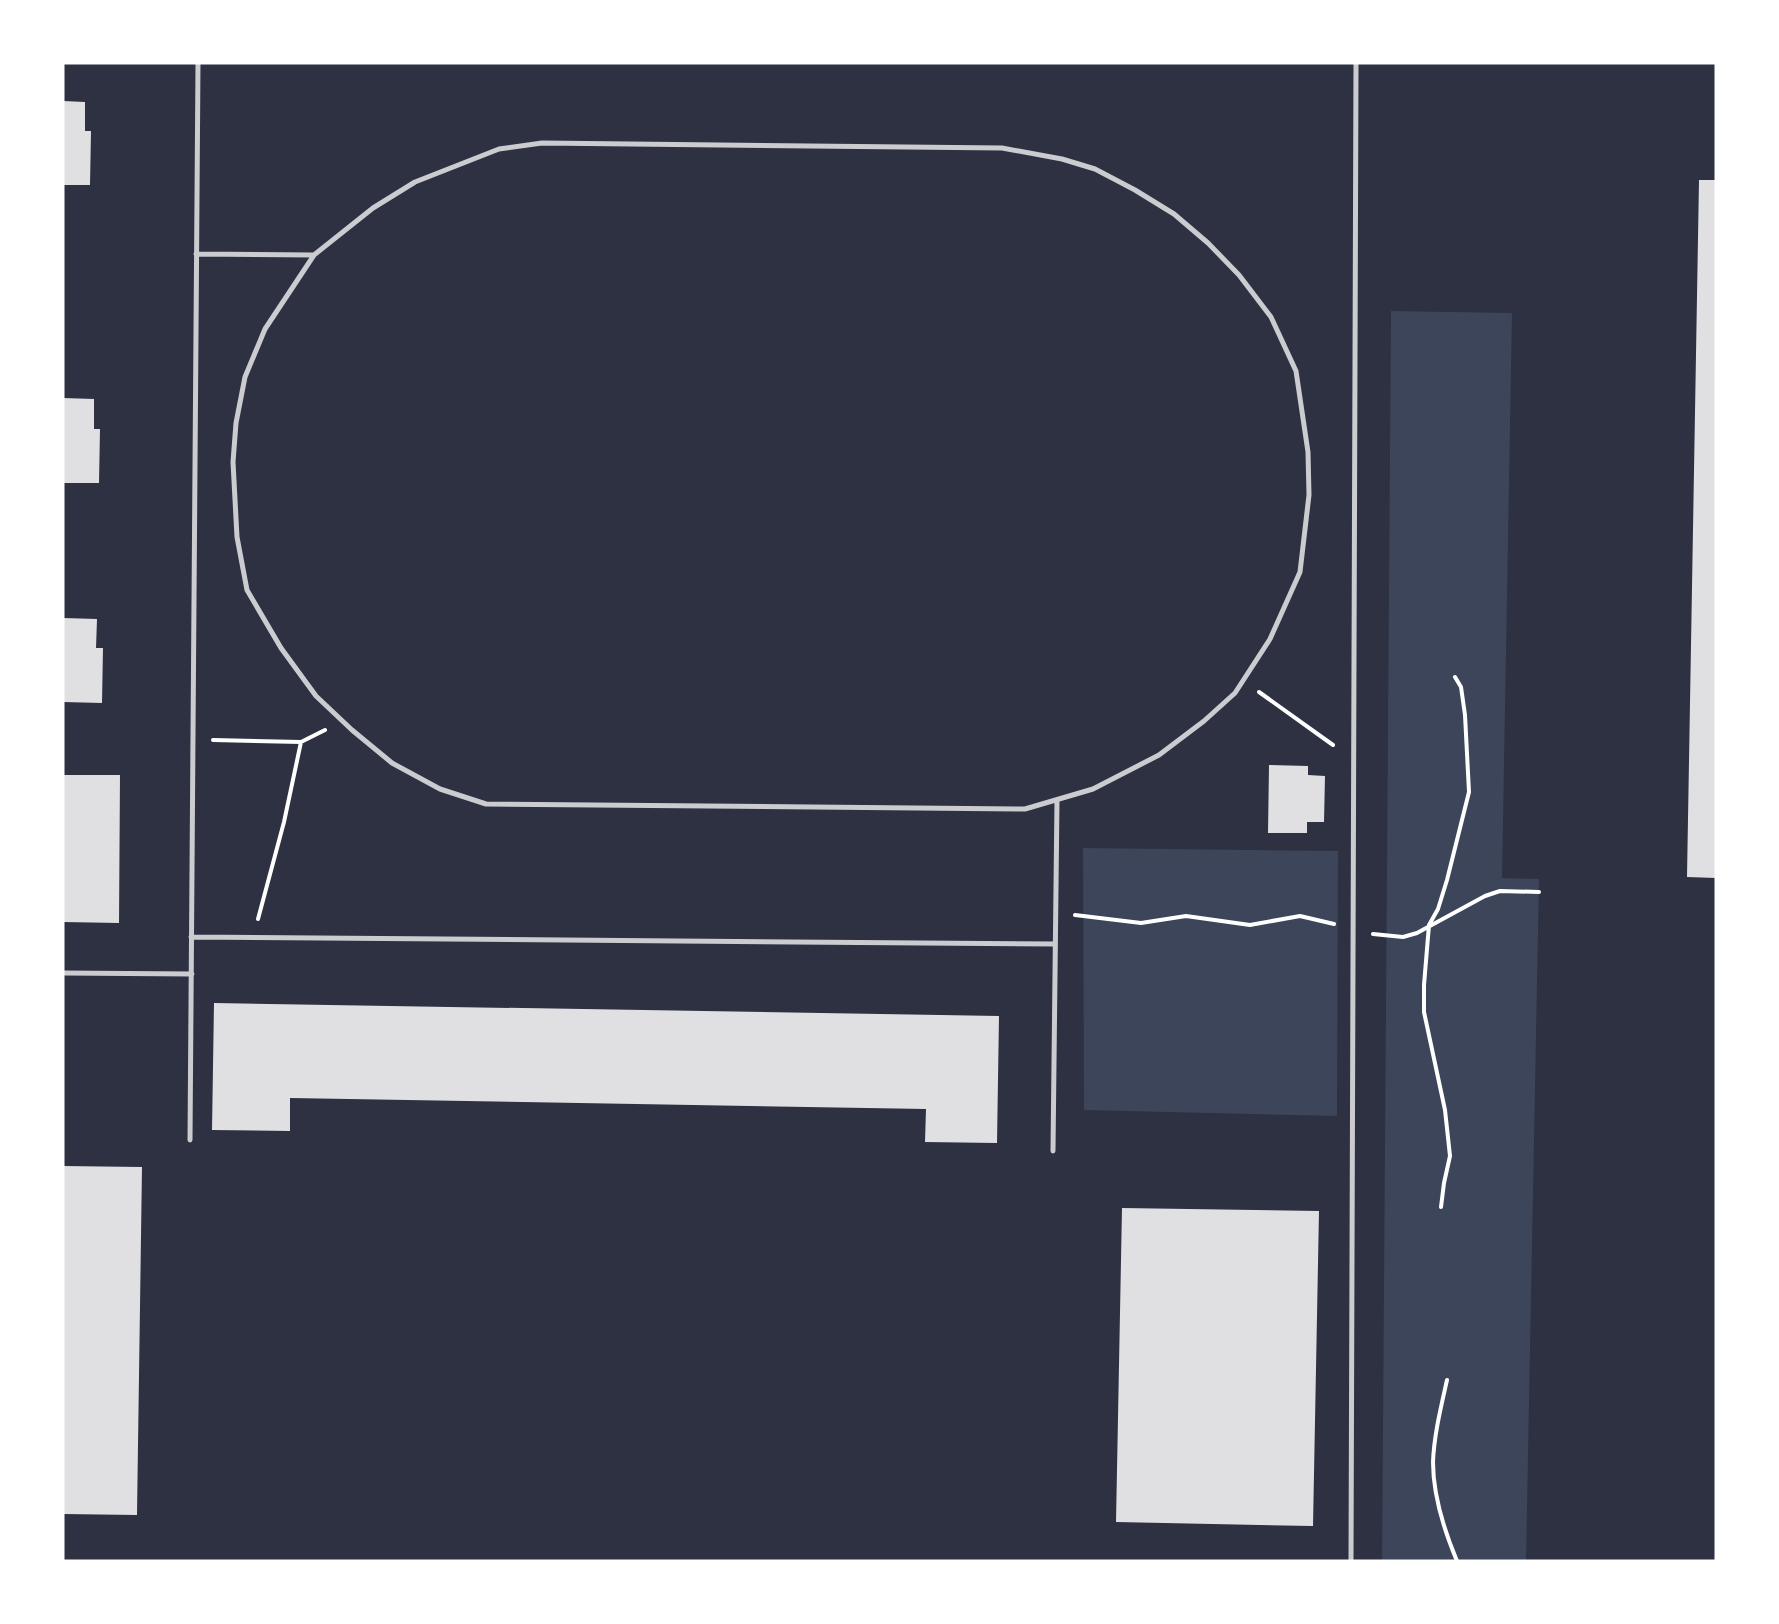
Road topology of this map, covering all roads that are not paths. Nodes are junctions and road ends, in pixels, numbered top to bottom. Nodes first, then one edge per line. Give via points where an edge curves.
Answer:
1 (198, 63) edge
2 (1356, 63) edge
3 (196, 254) junction
4 (314, 255) junction
5 (1057, 800) junction
6 (191, 937) junction
7 (1055, 944) junction
8 (63, 973) edge
9 (192, 974) junction
10 (190, 1140) dead end
11 (1053, 1151) dead end
12 (1351, 1561) edge

1 - 3 street
2 - 12 street
3 - 4 street
3 - 6 street
4 - 5 street via 265,329 245,376 232,462 237,537 248,590 281,648 316,696 392,763 440,789 486,804 1025,809
4 - 5 street via 373,208 415,182 499,149 542,143 1002,148 1062,159 1095,170 1174,214 1239,275 1271,317 1296,371 1308,452 1309,495 1300,572 1269,639 1234,693 1158,755 1093,789
5 - 7 street
6 - 7 street
6 - 9 street
7 - 11 street
8 - 9 street
9 - 10 street

